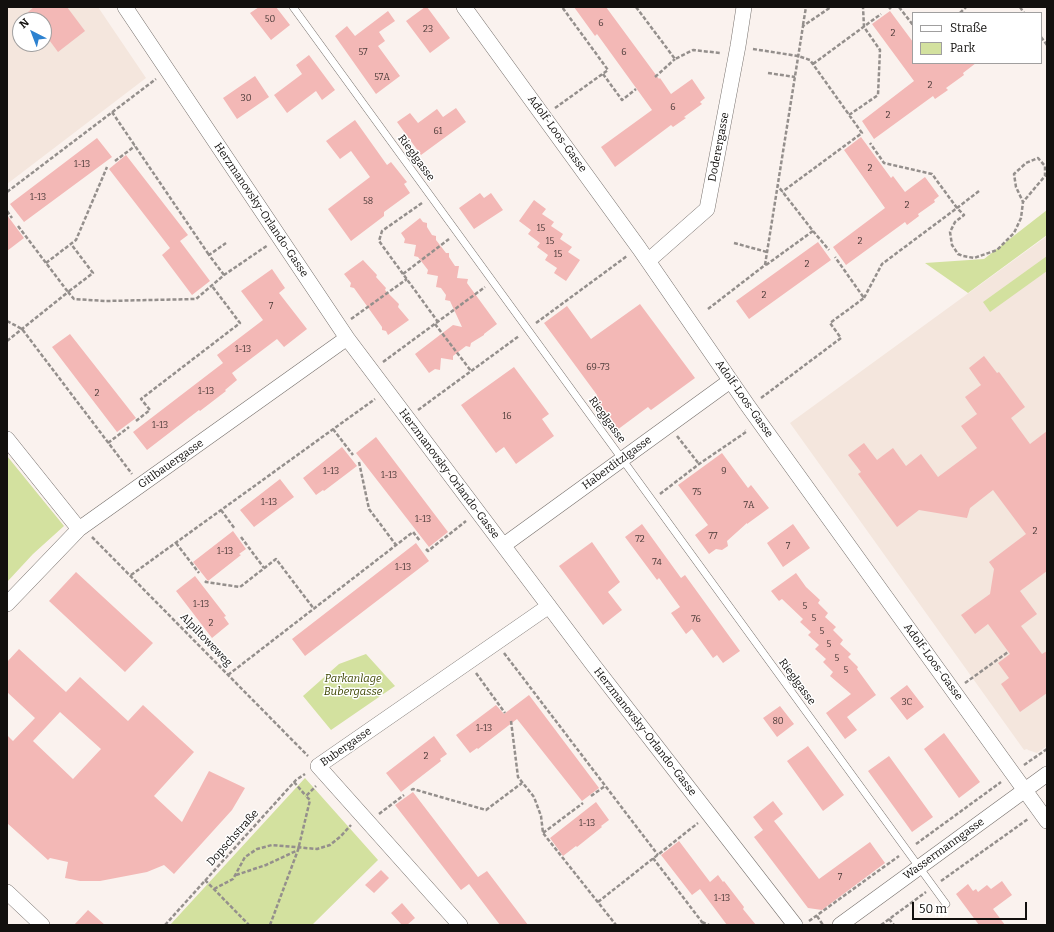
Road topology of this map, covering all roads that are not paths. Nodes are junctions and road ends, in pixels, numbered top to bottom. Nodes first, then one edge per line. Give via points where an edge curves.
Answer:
1 (125, 7) edge
2 (293, 7) edge
3 (464, 7) edge
4 (744, 7) edge
5 (648, 261) junction
6 (343, 333) junction
7 (730, 381) junction
8 (7, 439) edge
9 (622, 460) junction
10 (79, 529) junction
11 (504, 545) junction
12 (7, 604) edge
13 (549, 606) junction
14 (1047, 774) edge
15 (1024, 790) junction
16 (1043, 816) edge
17 (919, 868) junction
18 (7, 892) edge
19 (946, 904) dead end
20 (42, 925) edge
21 (460, 925) edge
22 (795, 925) edge
23 (840, 925) edge

1 - 6 street, Herzmanovsky-Orlando-Gasse
2 - 9 lane, Rieglgasse
3 - 5 street, Adolf-Loos-Gasse
4 - 5 street, Doderergasse via 707,208
5 - 7 street, Adolf-Loos-Gasse
6 - 10 street, Gitlbauergasse
6 - 11 street, Herzmanovsky-Orlando-Gasse
7 - 9 street, Haberditzlgasse
7 - 15 street, Adolf-Loos-Gasse
8 - 10 street
9 - 11 street, Haberditzlgasse
9 - 17 lane, Rieglgasse
10 - 12 street, Gitlbauergasse
11 - 13 street, Herzmanovsky-Orlando-Gasse
13 - 21 street, Bubergasse via 318,766
13 - 22 street, Herzmanovsky-Orlando-Gasse
14 - 15 street, Wassermanngasse
15 - 16 street, Adolf-Loos-Gasse
15 - 17 street, Wassermanngasse
17 - 19 lane, Rieglgasse
17 - 23 street, Wassermanngasse
18 - 20 street

